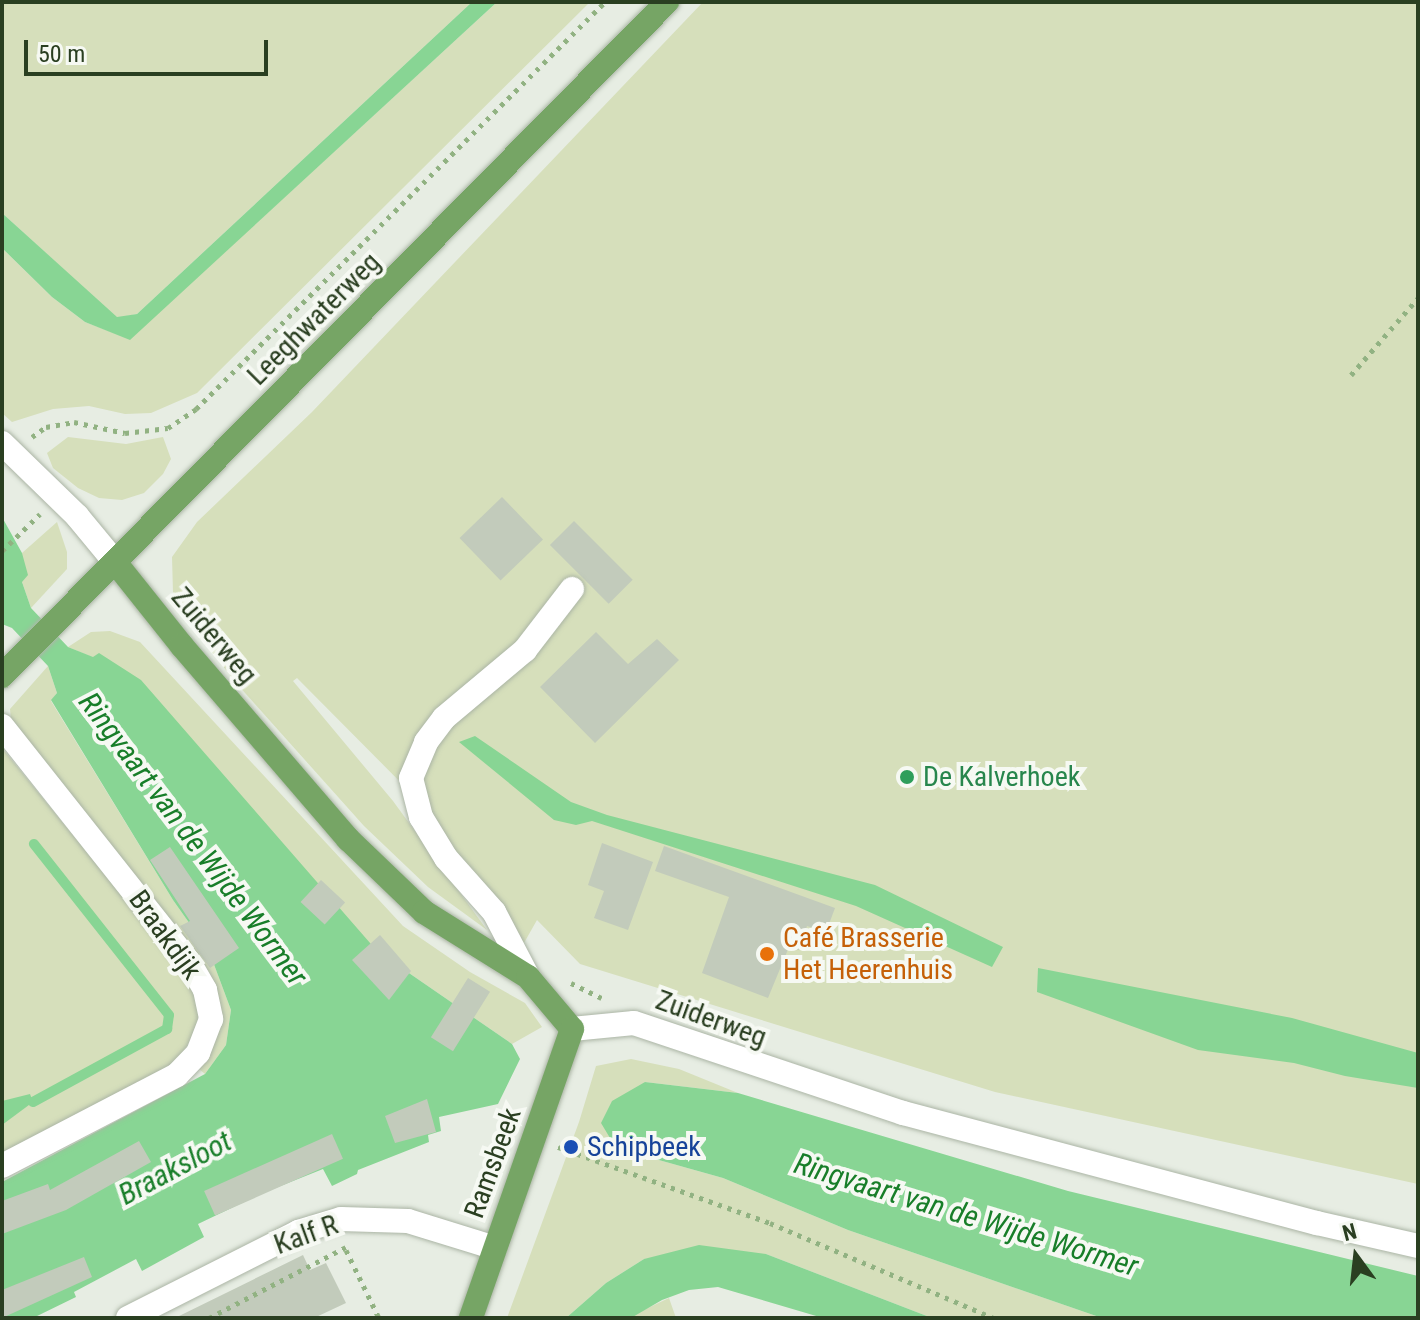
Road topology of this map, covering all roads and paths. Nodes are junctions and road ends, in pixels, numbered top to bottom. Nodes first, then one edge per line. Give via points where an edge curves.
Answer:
1 (605, 2) edge
2 (667, 2) edge
3 (1418, 298) edge
4 (1351, 375) dead end
5 (7, 448) edge
6 (43, 511) dead end
7 (2, 551) edge
8 (115, 562) junction
9 (572, 589) dead end
10 (2, 676) edge
11 (2, 726) edge
12 (528, 977) junction
13 (634, 1023) junction
14 (572, 1029) junction
15 (534, 1139) junction
16 (2, 1166) edge
17 (341, 1219) junction
18 (1418, 1246) edge
19 (495, 1248) junction
20 (346, 1250) junction
21 (128, 1318) edge
22 (209, 1318) edge
23 (379, 1318) edge
24 (471, 1318) edge
25 (994, 1318) edge

1 - 5 path via 196,409 168,428 125,433 74,422 46,427
2 - 8 main road, Leeghwaterweg
3 - 4 path
5 - 8 street via 77,516
6 - 7 path
8 - 10 main road, Leeghwaterweg
8 - 12 main road, Zuiderweg via 348,839 424,912
9 - 12 street via 525,650 444,718 426,742 411,778 421,817 446,858 494,912
11 - 16 street, Braakdijk via 189,962 205,990 211,1019 198,1053 177,1075
12 - 13 path via 557,978 597,993
12 - 14 main road, Zuiderweg
13 - 14 street, Zuiderweg
13 - 18 street, Zuiderweg via 903,1113
14 - 15 main road, Ramsbeek
15 - 19 main road, Ramsbeek
15 - 25 path via 770,1223
17 - 19 street, Kalf R via 408,1221
17 - 20 path
17 - 21 street, Kalf R via 298,1232
19 - 24 main road, Ramsbeek
20 - 22 path
20 - 23 path

